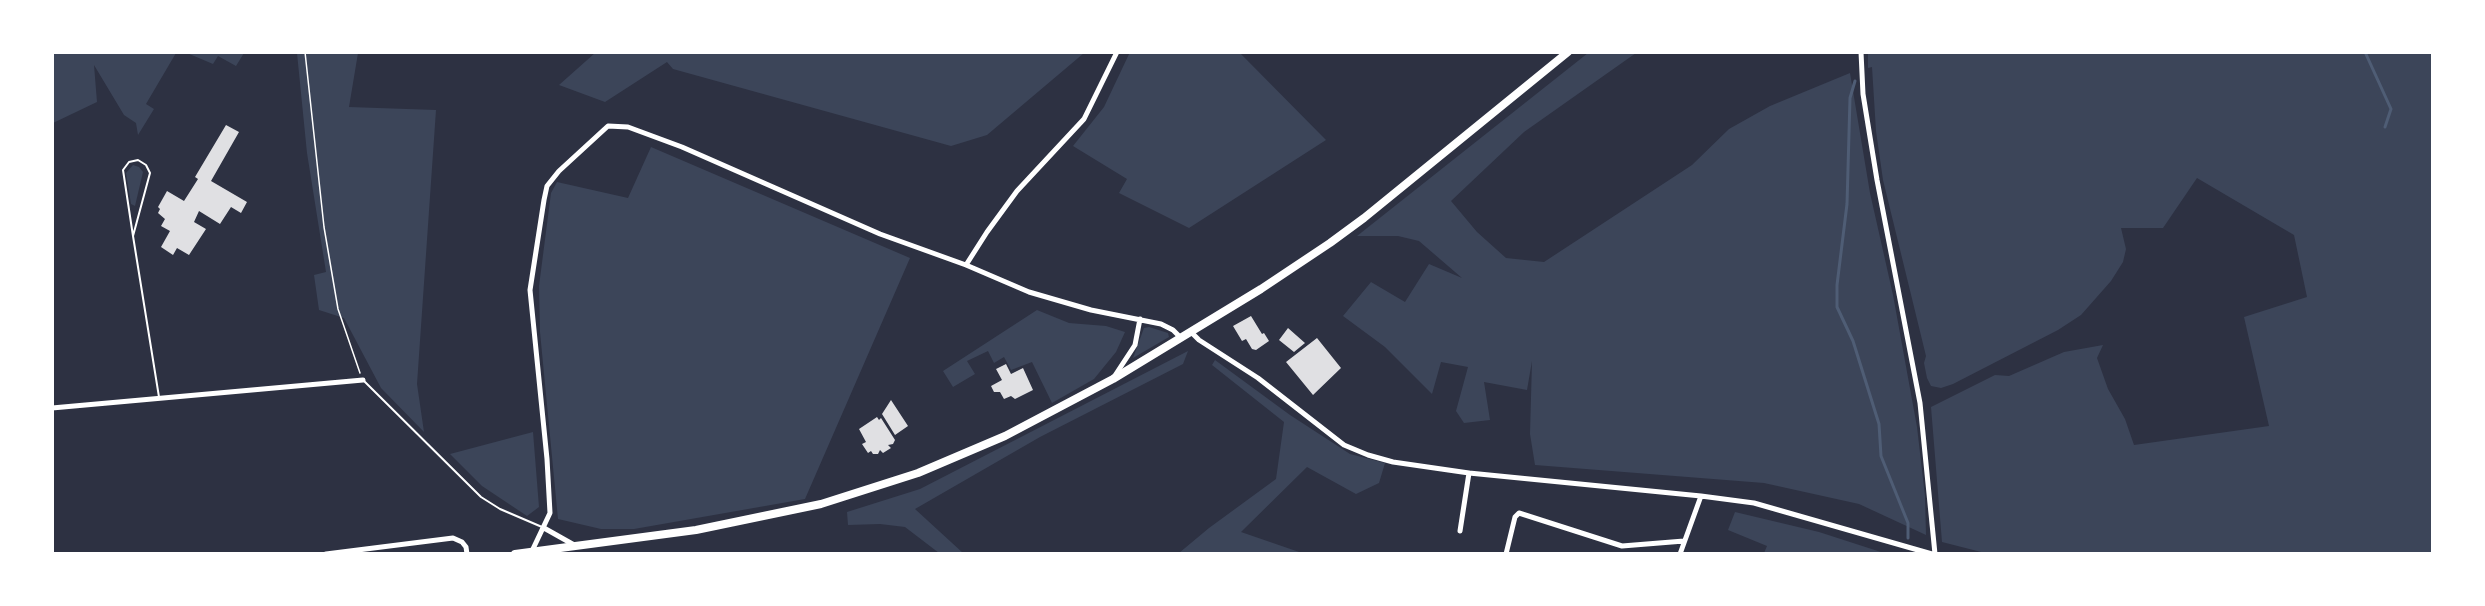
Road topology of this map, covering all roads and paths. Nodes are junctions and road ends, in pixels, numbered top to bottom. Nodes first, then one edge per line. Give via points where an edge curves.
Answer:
1 (305, 52) edge
2 (1117, 52) edge
3 (1568, 52) edge
4 (1861, 52) edge
5 (133, 236) junction
6 (966, 265) junction
7 (1140, 319) junction
8 (1191, 332) junction
9 (1181, 338) junction
10 (1113, 379) junction
11 (363, 380) junction
12 (159, 399) junction
13 (52, 408) edge
14 (1468, 473) junction
15 (1701, 496) junction
16 (544, 528) junction
17 (1460, 531) dead end
18 (1684, 542) junction
19 (577, 546) junction
20 (532, 551) junction
21 (326, 554) edge
22 (467, 554) edge
23 (515, 554) edge
24 (1506, 554) edge
25 (1680, 554) edge
26 (1934, 554) edge

1 - 11 path via 324,226 338,309
2 - 6 street via 1084,119 1017,191
3 - 8 main road via 1364,218
4 - 26 street via 1863,94 1877,180 1920,403
5 - 5 lane via 123,170 129,162 138,160 150,173
5 - 12 lane
6 - 7 street via 1059,302
6 - 16 street via 880,234 682,147 628,127 608,126 565,164 547,186 530,290 547,459 550,513
7 - 9 street via 1173,330
7 - 10 street via 1135,345
8 - 9 main road
8 - 14 street via 1344,445 1394,462
9 - 10 main road
10 - 19 main road via 971,452 859,493 760,519
11 - 12 street
11 - 16 lane via 481,496
12 - 13 street
14 - 15 street
14 - 17 street
15 - 18 street
15 - 26 street via 1754,503
16 - 19 street
16 - 20 street
18 - 24 street via 1622,546 1519,513
18 - 25 street
19 - 20 main road
20 - 23 main road
21 - 22 street via 453,538 462,542

